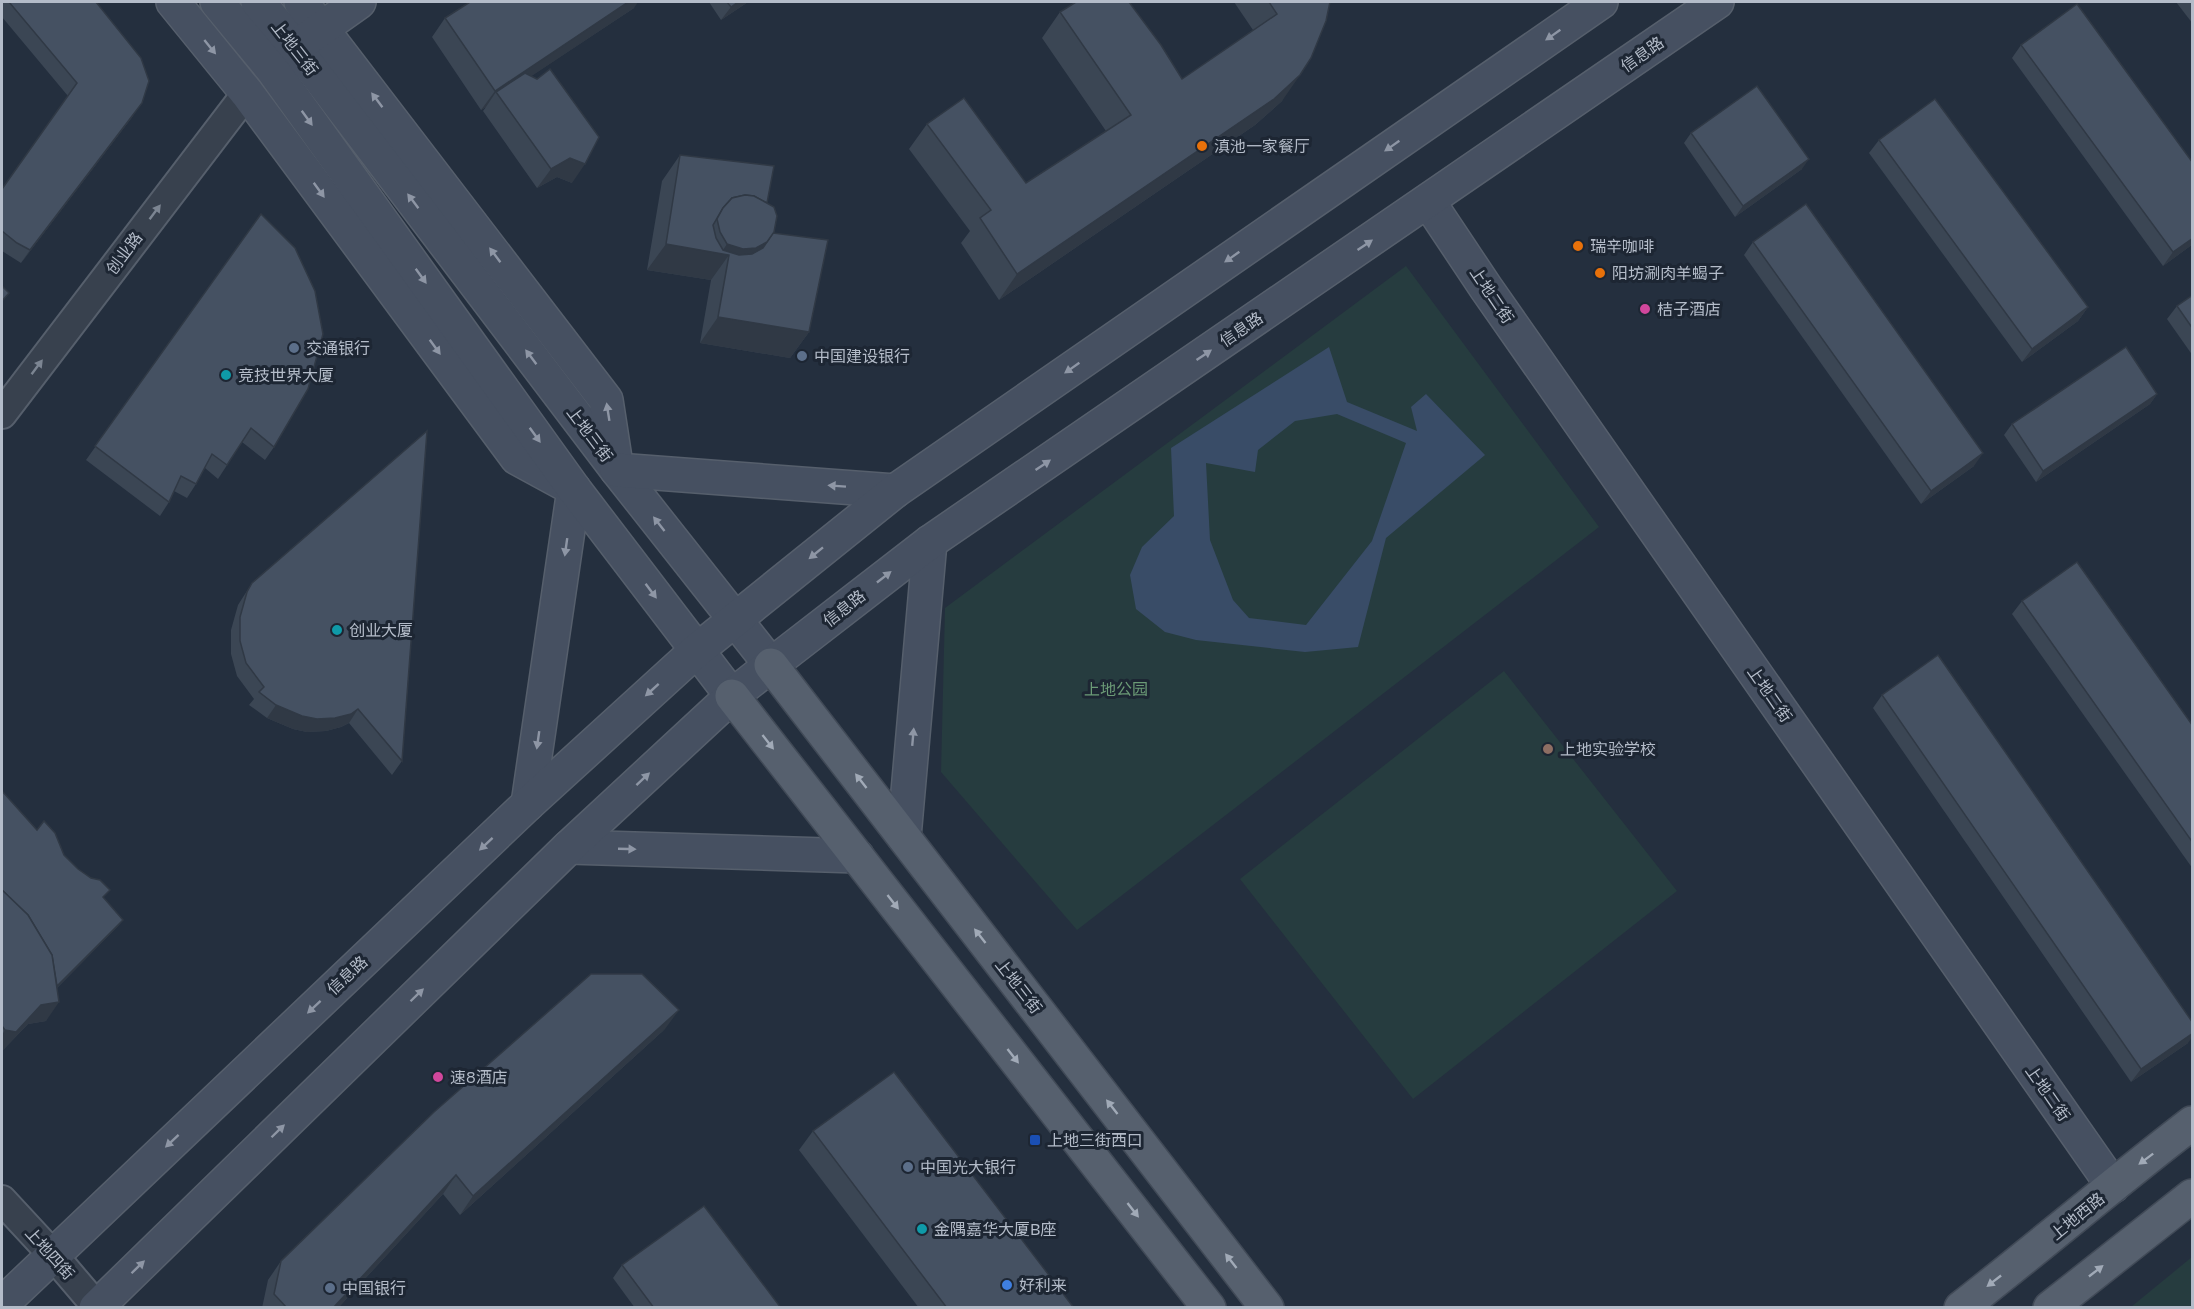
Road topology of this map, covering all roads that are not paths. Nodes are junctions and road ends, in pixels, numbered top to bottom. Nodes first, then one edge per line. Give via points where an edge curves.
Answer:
1 (173, 2) edge
2 (217, 2) edge
3 (258, 2) edge
4 (301, 2) edge
5 (358, 2) edge
6 (1601, 2) edge
7 (1717, 2) edge
8 (322, 28) junction
9 (284, 59) junction
10 (247, 93) junction
11 (1428, 201) junction
12 (2, 414) edge
13 (617, 470) junction
14 (574, 489) junction
15 (895, 490) junction
16 (930, 542) junction
17 (734, 619) junction
18 (696, 651) junction
19 (771, 664) junction
20 (732, 696) junction
21 (528, 804) junction
22 (904, 837) junction
23 (569, 847) junction
24 (857, 856) junction
25 (2193, 1123) edge
26 (2113, 1186) junction
27 (2193, 1196) edge
28 (2, 1200) edge
29 (52, 1254) junction
30 (2, 1304) edge
31 (97, 1307) edge
32 (1209, 1308) edge
33 (1267, 1308) edge
34 (1961, 1308) edge
35 (2050, 1308) edge

1 -> 10 main road, 上地三街
2 - 9 main road, 上地三街
3 - 9 main road, 上地三街
4 - 8 main road, 上地三街
5 - 8 main road
6 -> 15 main road
7 - 11 main road, 信息路
8 - 9 main road
13 -> 8 main road, 上地三街 via 606,400
9 - 10 main road
13 -> 9 main road, 上地三街
9 -> 14 main road, 上地三街
12 -> 10 street, 创业路
10 -> 14 main road, 上地三街 via 517,458
16 -> 11 main road, 信息路
11 - 26 main road, 上地二街
15 -> 13 main road
17 -> 13 main road
14 -> 18 main road, 上地三街
14 -> 21 main road
15 -> 17 main road, 信息路
19 -> 16 main road, 信息路
22 -> 16 main road
17 - 18 main road, 信息路
17 - 19 main road
18 - 20 main road, 上地三街
18 -> 21 main road, 信息路
19 - 20 main road, 信息路
22 -> 19 main road, 上地三街
23 -> 20 main road, 信息路
20 -> 24 main road
21 -> 29 main road, 信息路
33 -> 22 main road, 上地三街
23 -> 24 main road
31 -> 23 main road
24 -> 32 main road
25 -> 26 main road, 上地西路
26 -> 34 main road, 上地西路
35 -> 27 main road
28 - 29 street, 上地四街
29 - 30 main road, 信息路
29 - 31 street, 上地四街

